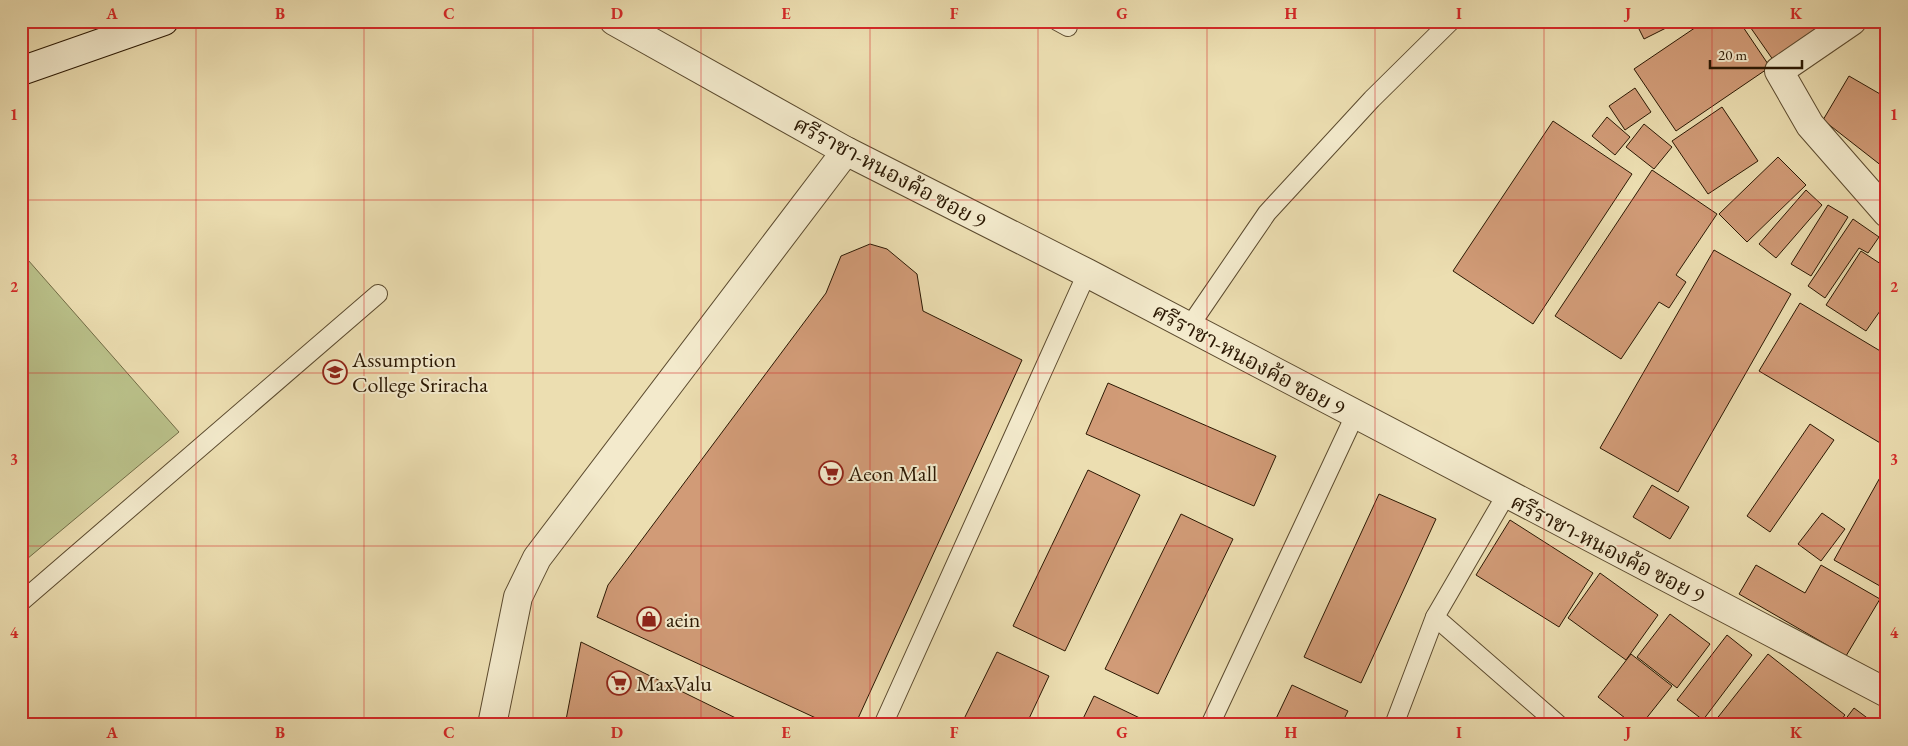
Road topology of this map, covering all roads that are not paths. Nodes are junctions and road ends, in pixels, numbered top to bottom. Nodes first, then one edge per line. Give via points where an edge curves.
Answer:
1 (164, 21) edge
2 (614, 21) edge
3 (1451, 21) edge
4 (1852, 21) edge
5 (21, 71) edge
6 (846, 151) junction
7 (1887, 214) edge
8 (1087, 273) junction
9 (378, 294) dead end
10 (1189, 327) junction
11 (1356, 415) junction
12 (1506, 495) junction
13 (21, 602) edge
14 (1436, 617) junction
15 (1887, 693) edge
16 (492, 725) edge
17 (883, 725) edge
18 (1210, 725) edge
19 (1394, 725) edge
20 (1559, 725) edge

1 - 5 street
2 - 6 street, ศรีราชา-หนองค้อ ซอย 9
3 - 10 lane via 1372,99 1268,213
4 - 7 street via 1779,71 1810,125
6 - 8 street, ศรีราชา-หนองค้อ ซอย 9
6 - 16 street via 538,558 518,597
8 - 10 street, ศรีราชา-หนองค้อ ซอย 9
8 - 17 lane
9 - 13 lane
10 - 11 street, ศรีราชา-หนองค้อ ซอย 9
11 - 12 street, ศรีราชา-หนองค้อ ซอย 9
11 - 18 lane
12 - 14 lane
12 - 15 street, ศรีราชา-หนองค้อ ซอย 9
14 - 19 lane
14 - 20 lane

